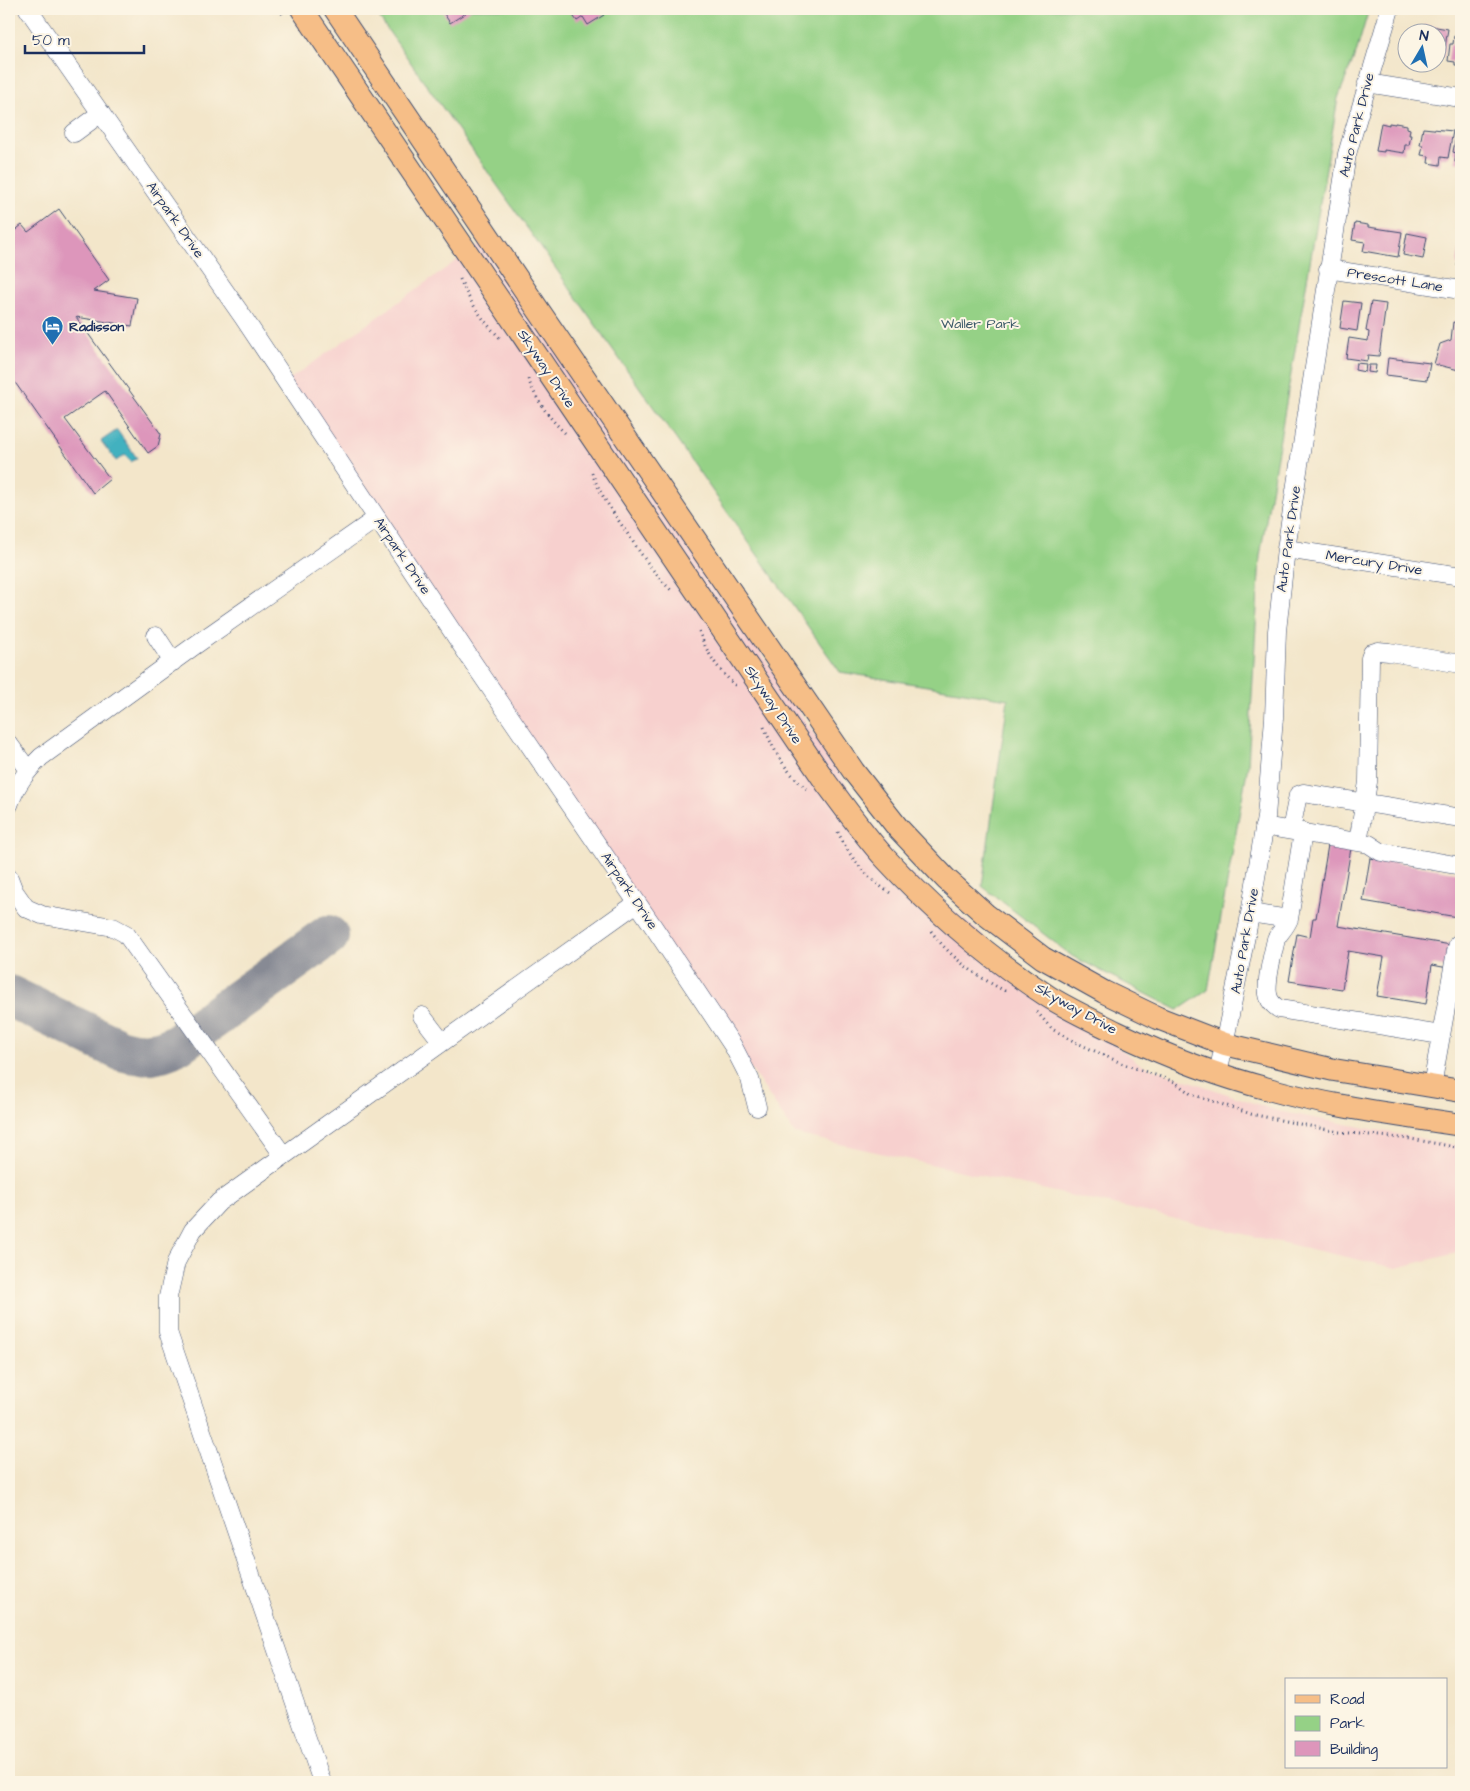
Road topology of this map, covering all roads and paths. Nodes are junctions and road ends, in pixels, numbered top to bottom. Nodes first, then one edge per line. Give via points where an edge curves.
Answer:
1 (302, 9) edge
2 (335, 9) edge
3 (1390, 9) edge
4 (30, 10) edge
5 (1367, 82) junction
6 (1461, 98) edge
7 (101, 113) junction
8 (74, 133) dead end
9 (1328, 269) junction
10 (1461, 290) edge
11 (377, 518) junction
12 (1286, 549) junction
13 (1461, 576) edge
14 (156, 636) dead end
15 (173, 662) junction
16 (1461, 664) edge
17 (9, 744) edge
18 (28, 770) junction
19 (1365, 802) junction
20 (9, 805) edge
21 (1461, 818) edge
22 (1264, 826) junction
23 (1297, 831) junction
24 (1358, 842) junction
25 (1461, 866) edge
26 (9, 878) edge
27 (637, 903) junction
28 (1250, 913) junction
29 (1289, 919) junction
30 (1461, 942) edge
31 (1456, 983) edge
32 (422, 1016) dead end
33 (1441, 1035) junction
34 (442, 1042) junction
35 (1225, 1044) junction
36 (1218, 1074) junction
37 (1432, 1086) junction
38 (1461, 1091) edge
39 (757, 1106) dead end
40 (1461, 1125) edge
41 (283, 1156) junction
42 (322, 1782) edge

1 - 36 main road, Skyway Drive via 826,784 884,857 967,937 1050,997 1164,1055
2 - 35 main road, Skyway Drive via 854,772 898,828 946,879 985,914 1043,958 1158,1018
3 - 5 street, Auto Park Drive
4 - 7 street, Airpark Drive
5 - 6 street
5 - 9 street, Auto Park Drive via 1347,154
7 - 8 street
7 - 11 street, Airpark Drive
9 - 10 street, Prescott Lane
9 - 12 street, Auto Park Drive
11 - 15 street
11 - 27 street, Airpark Drive
12 - 13 street, Mercury Drive
12 - 22 street, Auto Park Drive
14 - 15 street
15 - 18 street via 41,757
16 - 19 street via 1389,652 1372,653
17 - 18 street
18 - 20 street via 14,790
19 - 21 street
19 - 23 street via 1302,793 1296,801
19 - 24 street
22 - 23 street
22 - 28 street, Auto Park Drive
23 - 24 street
23 - 29 street
24 - 25 street via 1369,844 1381,852
26 - 41 street via 26,908 42,915 113,927 126,934
27 - 34 street
27 - 39 street, Airpark Drive via 732,1046 750,1079
28 - 29 street
28 - 35 street, Auto Park Drive
29 - 33 street via 1276,939 1267,987 1272,1005 1280,1009
30 - 31 street via 1456,951
31 - 33 street
32 - 34 street
33 - 37 street
34 - 41 street
35 - 36 street, Auto Park Drive
35 - 37 main road, Skyway Drive via 1334,1070
36 - 40 main road, Skyway Drive via 1272,1091
37 - 38 main road, Skyway Drive
41 - 42 street via 219,1202 193,1230 176,1262 168,1297 168,1332

